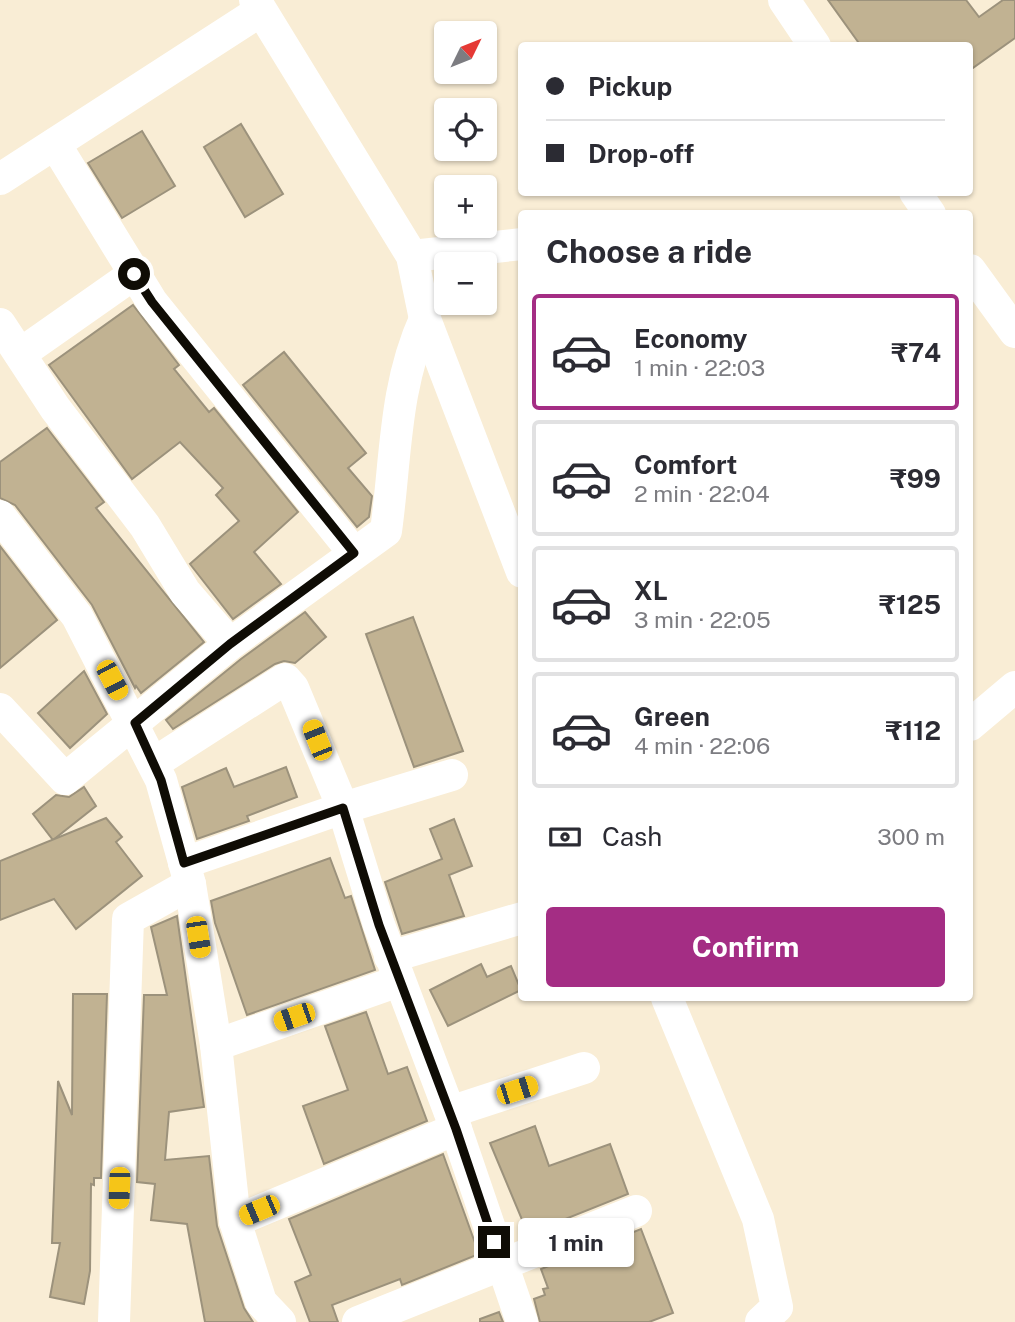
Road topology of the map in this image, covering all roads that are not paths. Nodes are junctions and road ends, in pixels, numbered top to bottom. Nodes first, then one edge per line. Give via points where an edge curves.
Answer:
1 (783, 0) edge
2 (258, 6) edge
3 (812, 42) edge
4 (55, 144) junction
5 (0, 179) edge
6 (518, 244) edge
7 (412, 256) junction
8 (134, 274) junction
9 (973, 274) edge
10 (425, 319) junction
11 (0, 324) edge
12 (1015, 331) edge
13 (20, 354) junction
14 (0, 516) edge
15 (354, 553) junction
16 (518, 562) edge
17 (230, 644) junction
18 (1012, 698) edge
19 (0, 709) edge
20 (135, 723) junction
21 (973, 723) edge
22 (154, 763) junction
23 (452, 775) dead end
24 (343, 808) junction
25 (187, 873) junction
26 (518, 920) edge
27 (395, 969) junction
28 (668, 1001) edge
29 (216, 1045) junction
30 (584, 1068) dead end
31 (453, 1120) junction
32 (636, 1211) dead end
33 (234, 1221) junction
34 (501, 1265) junction
35 (114, 1322) edge
36 (280, 1322) edge
37 (358, 1322) edge
38 (522, 1322) edge
39 (761, 1322) edge

1 - 3 street
2 - 4 street
2 - 7 street
4 - 5 street
4 - 8 street
6 - 7 street
7 - 10 street
8 - 13 street
8 - 15 street
9 - 12 street
10 - 15 street via 399,400 386,531
10 - 16 street
11 - 13 street
13 - 17 street via 145,526 185,592
14 - 20 street via 77,616
15 - 17 street
17 - 20 street
18 - 21 street
19 - 20 street via 65,779
20 - 22 street
22 - 24 street via 285,679 302,703
22 - 25 street
23 - 24 street
24 - 25 street
24 - 27 street
25 - 29 street
25 - 35 street via 128,919
26 - 27 street
27 - 29 street
27 - 31 street
28 - 39 street via 758,1219 776,1307
29 - 33 street
30 - 31 street
31 - 33 street
31 - 34 street
32 - 34 street
33 - 36 street via 261,1303
34 - 37 street
34 - 38 street

